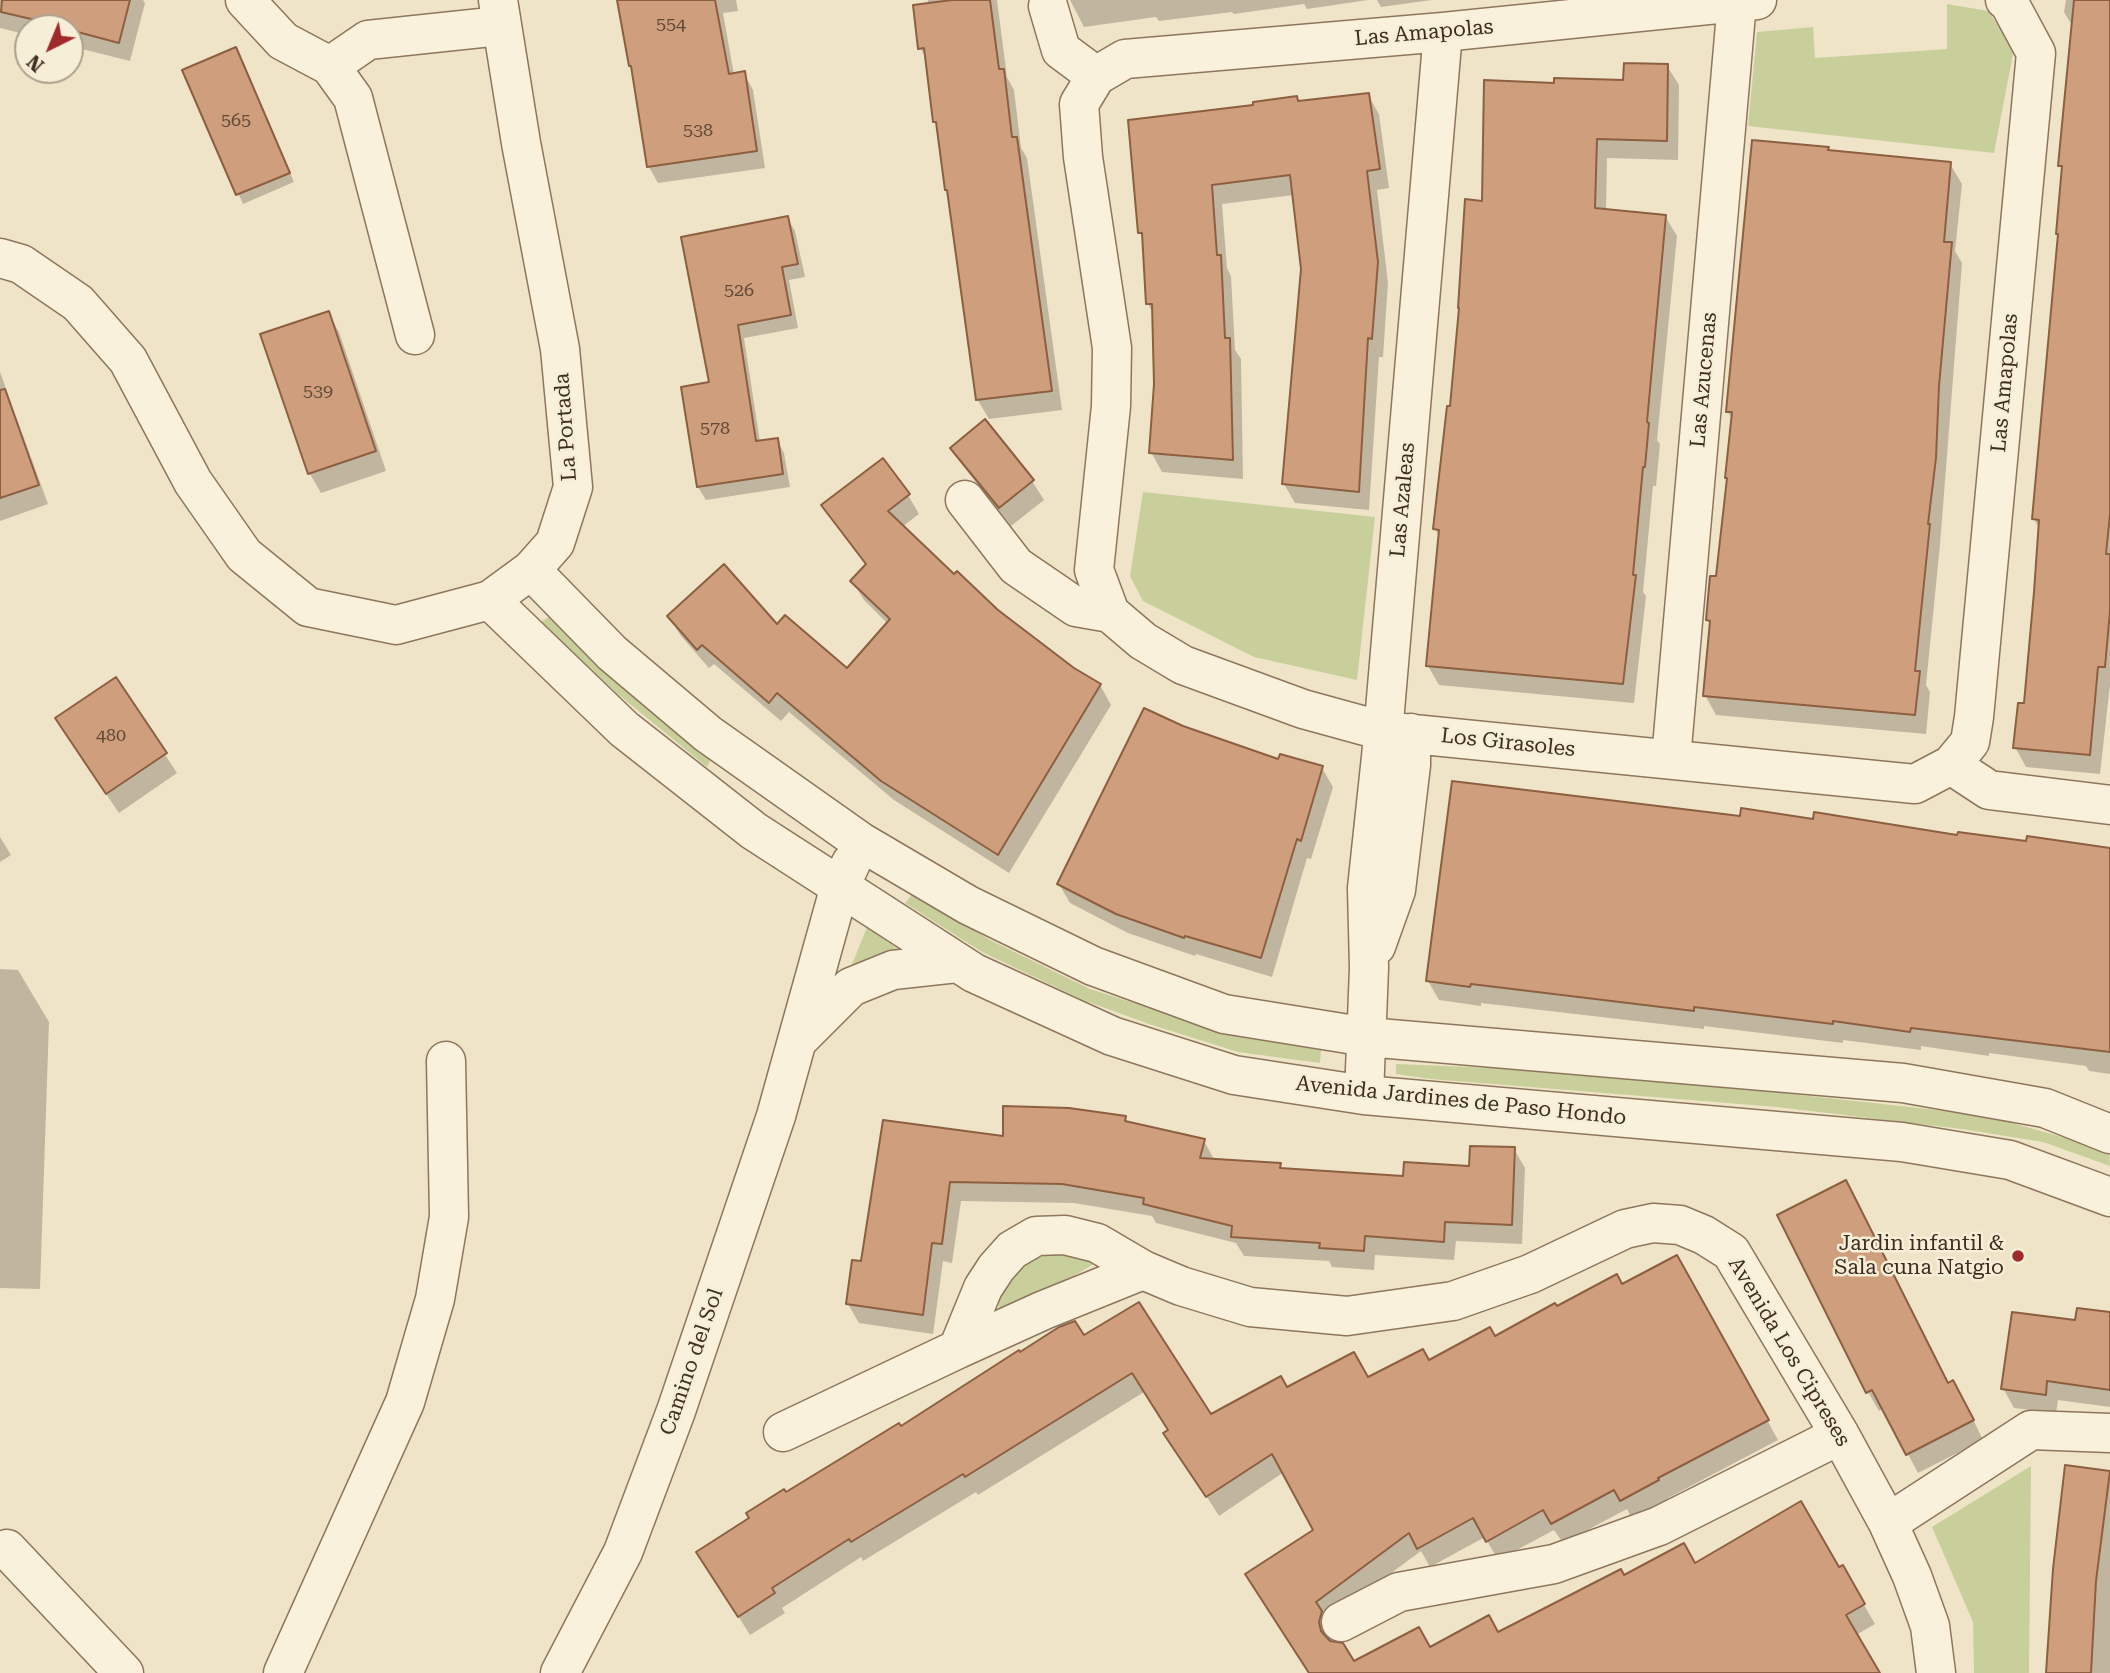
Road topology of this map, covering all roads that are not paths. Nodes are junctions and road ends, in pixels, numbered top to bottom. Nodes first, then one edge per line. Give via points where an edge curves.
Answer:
1 (245, 0) edge
2 (2008, 0) edge
3 (1747, 1) edge
4 (1048, 6) dead end
5 (499, 13) edge
6 (1443, 32) junction
7 (330, 66) junction
8 (1096, 76) junction
9 (0, 258) edge
10 (415, 335) dead end
11 (965, 500) dead end
12 (531, 570) junction
13 (490, 600) junction
14 (1110, 613) junction
15 (1397, 732) junction
16 (1671, 759) junction
17 (1951, 765) junction
18 (2110, 805) edge
19 (861, 842) junction
20 (840, 886) junction
21 (957, 963) junction
22 (1367, 1037) junction
23 (798, 1041) junction
24 (446, 1061) dead end
25 (1364, 1095) junction
26 (2110, 1134) edge
27 (2110, 1197) edge
28 (1143, 1270) junction
29 (958, 1349) junction
30 (783, 1432) dead end
31 (2110, 1433) edge
32 (1840, 1435) junction
33 (1888, 1523) junction
34 (7, 1549) dead end
35 (1341, 1622) dead end
36 (124, 1673) edge
37 (282, 1673) edge
38 (560, 1673) edge
39 (1936, 1673) edge

1 - 7 street via 283,41
2 - 17 street, Las Amapolas via 2036,52 1974,717 1970,742
3 - 6 street, Las Amapolas
3 - 16 street, Las Azucenas
4 - 8 street via 1061,50
5 - 7 street, La Portada via 368,40
5 - 12 street, La Portada via 560,349 573,487 555,543
6 - 8 street, Las Amapolas via 1125,59
6 - 15 street, Las Azaleas
7 - 10 street via 353,98
8 - 14 street via 1079,104 1112,348 1111,407 1094,570
9 - 13 street, La Portada via 21,264 78,303 128,360 193,482 244,555 308,607 396,625
11 - 14 street, Los Girasoles via 1016,566 1076,607
12 - 13 street, La Portada
12 - 19 street via 612,653 708,734
13 - 20 street, Avenida Jardines de Paso Hondo via 624,729 754,831
14 - 15 street, Los Girasoles via 1143,641 1183,665 1303,709
15 - 16 street, Los Girasoles
15 - 22 street, Las Azaleas via 1367,888
16 - 17 street, Los Girasoles via 1915,784
17 - 18 street via 1989,790
19 - 20 street, Camino del Sol
19 - 22 street via 968,905 1093,966 1224,1014
20 - 21 street, Avenida Jardines de Paso Hondo
20 - 23 street, Camino del Sol
21 - 23 street, Camino del Sol via 893,970 851,987
21 - 25 street, Avenida Jardines de Paso Hondo via 1112,1036 1234,1075
22 - 25 street, Las Azaleas
22 - 26 street via 1903,1083 2045,1108
23 - 38 street, Camino del Sol via 689,1373 633,1526
24 - 37 street via 449,1217 436,1299 405,1402
25 - 27 street, Avenida Jardines de Paso Hondo via 1902,1142 2010,1160
28 - 29 street
28 - 29 street, Avenida Los Cipreses via 1097,1243 1065,1235 1036,1236 1012,1250 996,1268
28 - 32 street, Avenida Los Cipreses via 1250,1307 1347,1316 1453,1301 1530,1274 1625,1229 1653,1223 1680,1225 1731,1252
29 - 30 street
31 - 33 street via 2031,1430
32 - 33 street, Avenida Los Cipreses
32 - 35 street via 1659,1526 1554,1564 1399,1592
33 - 39 street, Avenida Los Cipreses via 1930,1626
34 - 36 street

